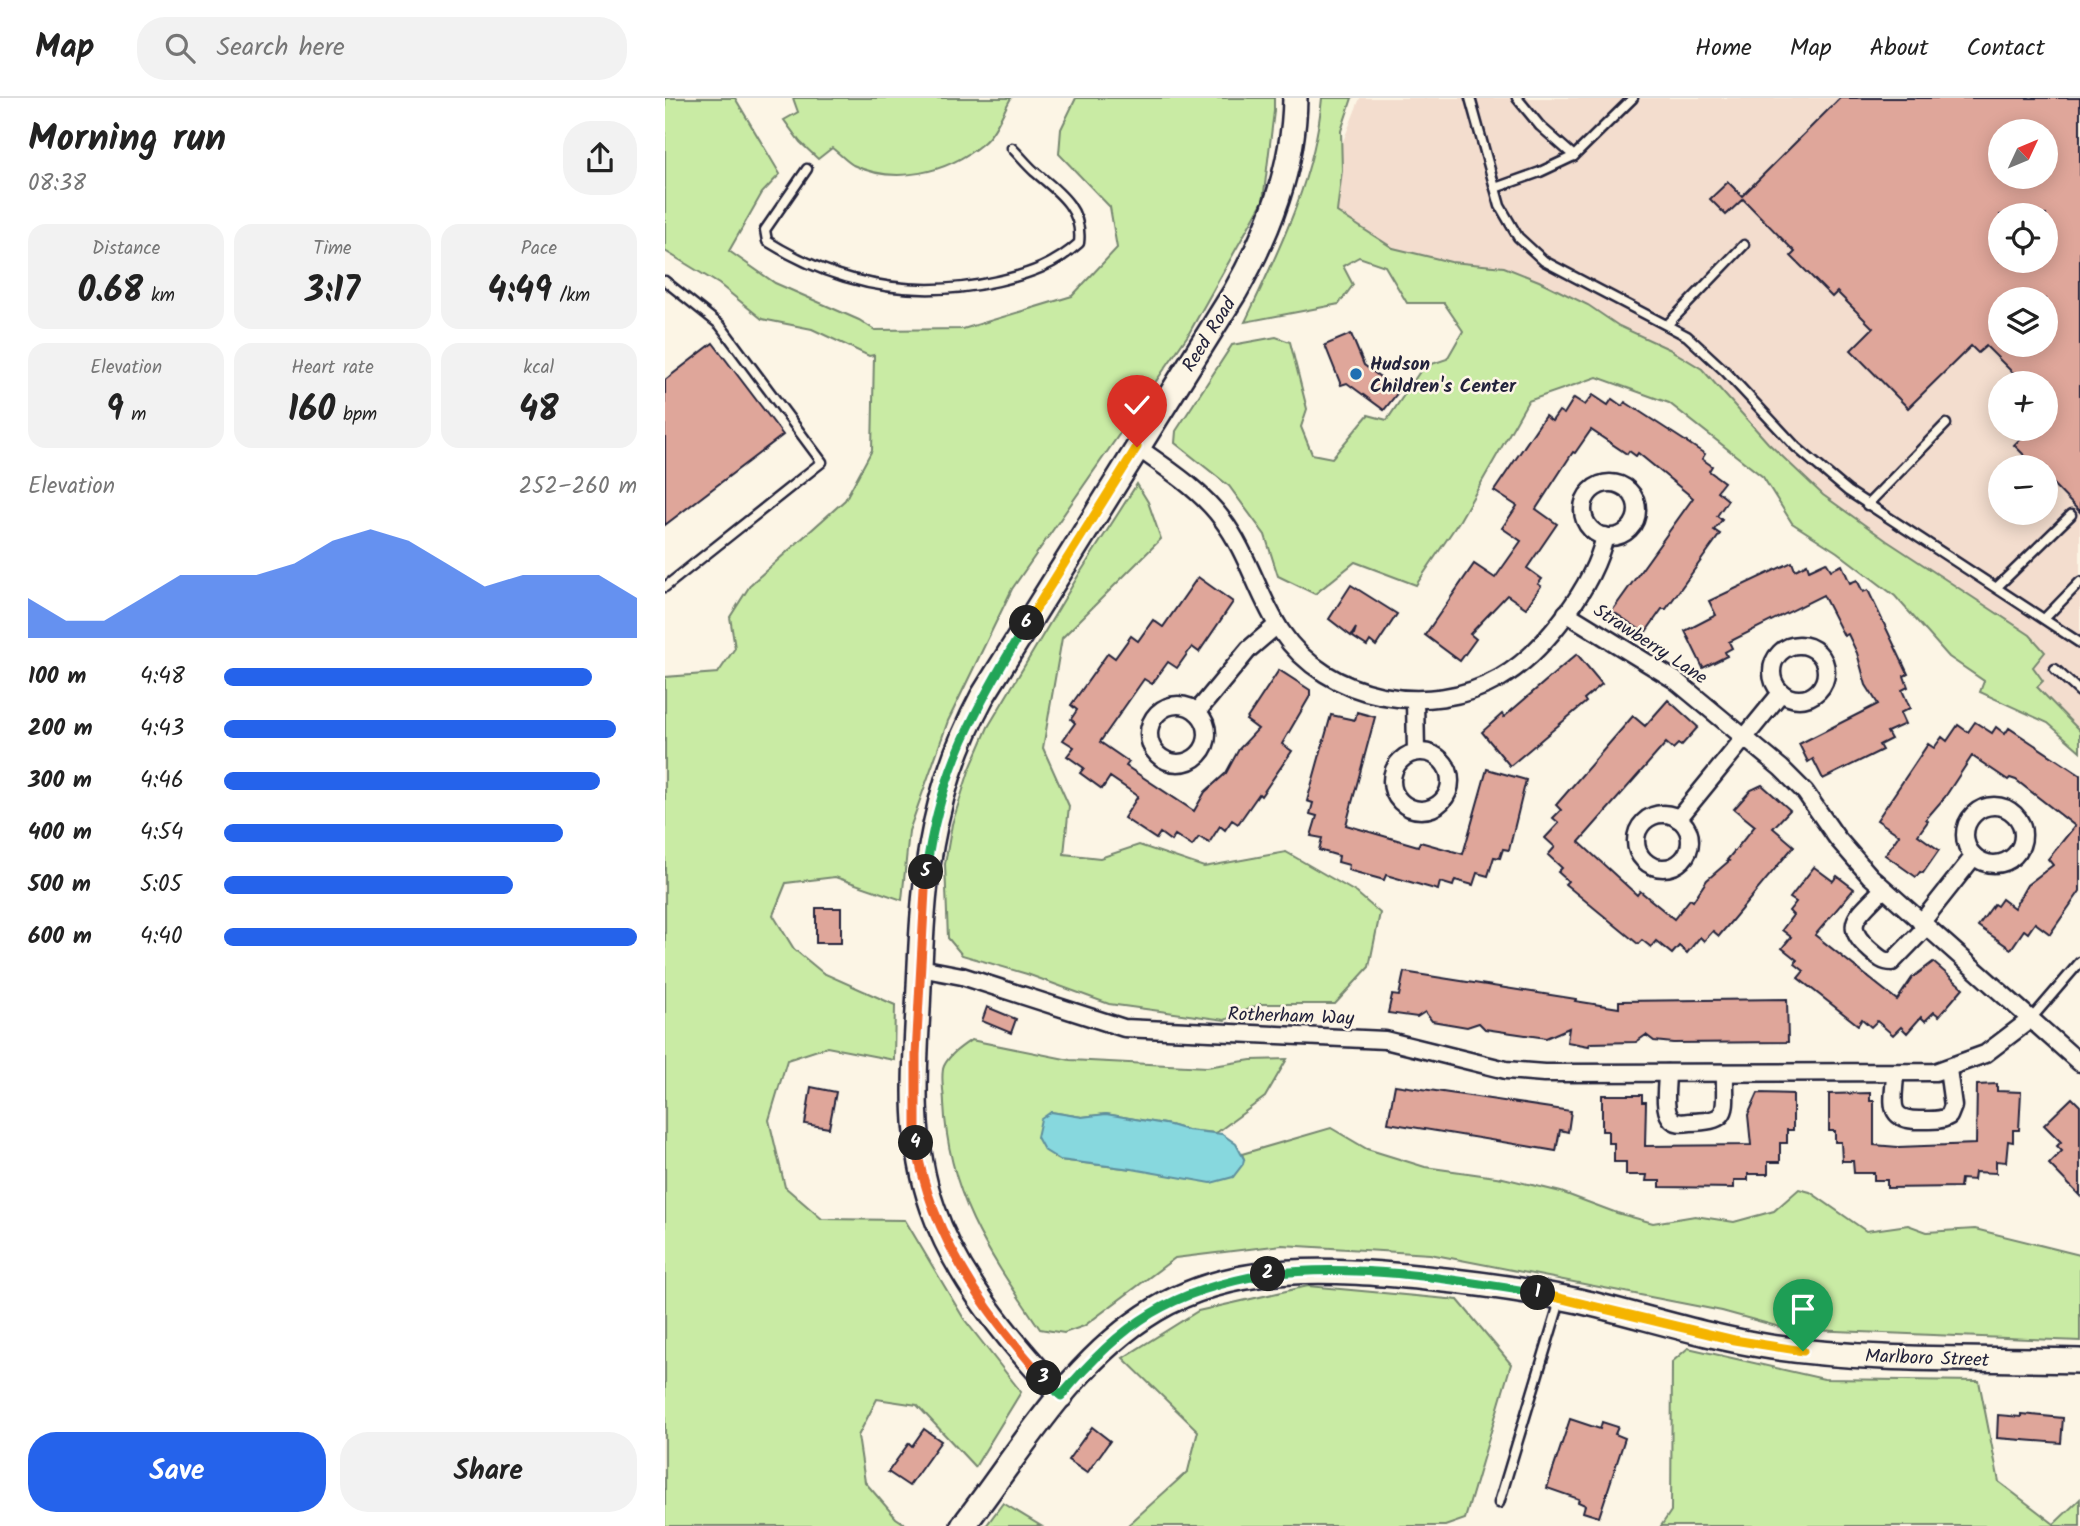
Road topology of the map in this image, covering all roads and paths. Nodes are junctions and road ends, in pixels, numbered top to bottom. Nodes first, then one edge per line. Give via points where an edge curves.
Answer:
1 (1295, 98) edge
2 (1470, 98) edge
3 (1517, 98) edge
4 (1633, 98) edge
5 (1013, 148) dead end
6 (1574, 156) junction
7 (807, 169) dead end
8 (1495, 188) junction
9 (1744, 245) dead end
10 (665, 281) edge
11 (1668, 324) junction
12 (1946, 424) dead end
13 (1137, 447) junction
14 (1867, 505) junction
15 (2071, 515) dead end
16 (1605, 536) dead end
17 (2080, 582) edge
18 (665, 587) edge
19 (1997, 587) junction
20 (1566, 613) junction
21 (2045, 618) junction
22 (1277, 625) junction
23 (2080, 643) edge
24 (2055, 668) dead end
25 (2080, 692) edge
26 (1781, 693) dead end
27 (1415, 700) junction
28 (1197, 712) dead end
29 (1744, 737) junction
30 (1416, 752) dead end
31 (1678, 819) dead end
32 (1974, 856) dead end
33 (1883, 888) junction
34 (1924, 925) junction
35 (2080, 962) edge
36 (920, 968) junction
37 (2031, 1019) junction
38 (2080, 1063) edge
39 (1948, 1069) junction
40 (1667, 1073) junction
41 (1725, 1073) junction
42 (1895, 1074) junction
43 (1561, 1298) junction
44 (2080, 1361) edge
45 (1061, 1396) junction
46 (1499, 1503) dead end
47 (963, 1526) edge

1 - 13 street, Reed Road via 1285,176 1259,246
2 - 8 lane
3 - 6 lane
4 - 6 lane
5 - 7 lane via 1069,202 1080,228 1079,243 1049,266 957,290 898,290 815,268 767,241 765,230
6 - 8 lane
8 - 11 lane via 1507,222 1530,250 1559,270
9 - 11 lane
10 - 18 lane via 720,325 823,462
11 - 14 lane via 1705,351 1796,447
12 - 14 lane
13 - 22 street via 1221,517
13 - 36 street, Reed Road via 996,673 960,742 929,850
14 - 19 lane
15 - 19 lane
16 - 20 street via 1598,561
17 - 21 lane
19 - 21 lane
20 - 27 street via 1541,646 1505,675 1462,694
20 - 29 street, Strawberry Lane via 1675,680
21 - 23 lane
22 - 27 street via 1301,654 1336,679 1369,693
22 - 28 street via 1249,649
24 - 25 lane
26 - 29 street
27 - 30 street
29 - 31 street
29 - 33 street, Strawberry Lane via 1805,792 1853,858
32 - 34 street
33 - 34 street, Strawberry Lane
33 - 34 street via 1853,930 1880,959 1892,962
34 - 37 street, Strawberry Lane
35 - 37 lane
36 - 40 street, Rotherham Way via 963,976 1136,1030 1375,1039 1507,1070
36 - 45 street, Reed Road via 915,1117 925,1187 944,1236 970,1280 1013,1342
37 - 38 street, Strawberry Lane
37 - 39 street, Rotherham Way via 1995,1048
39 - 42 street, Rotherham Way
39 - 42 street via 1953,1108 1940,1120 1898,1117 1894,1110
40 - 41 street, Rotherham Way
40 - 41 street via 1667,1112 1681,1123 1720,1118
41 - 42 street, Rotherham Way
43 - 44 street, Marlboro Street via 1734,1340 1803,1351
43 - 45 street, Marlboro Street via 1468,1282 1356,1272 1292,1271 1222,1282 1177,1298 1136,1322 1096,1355
43 - 46 lane
45 - 47 street, Marlboro Street

